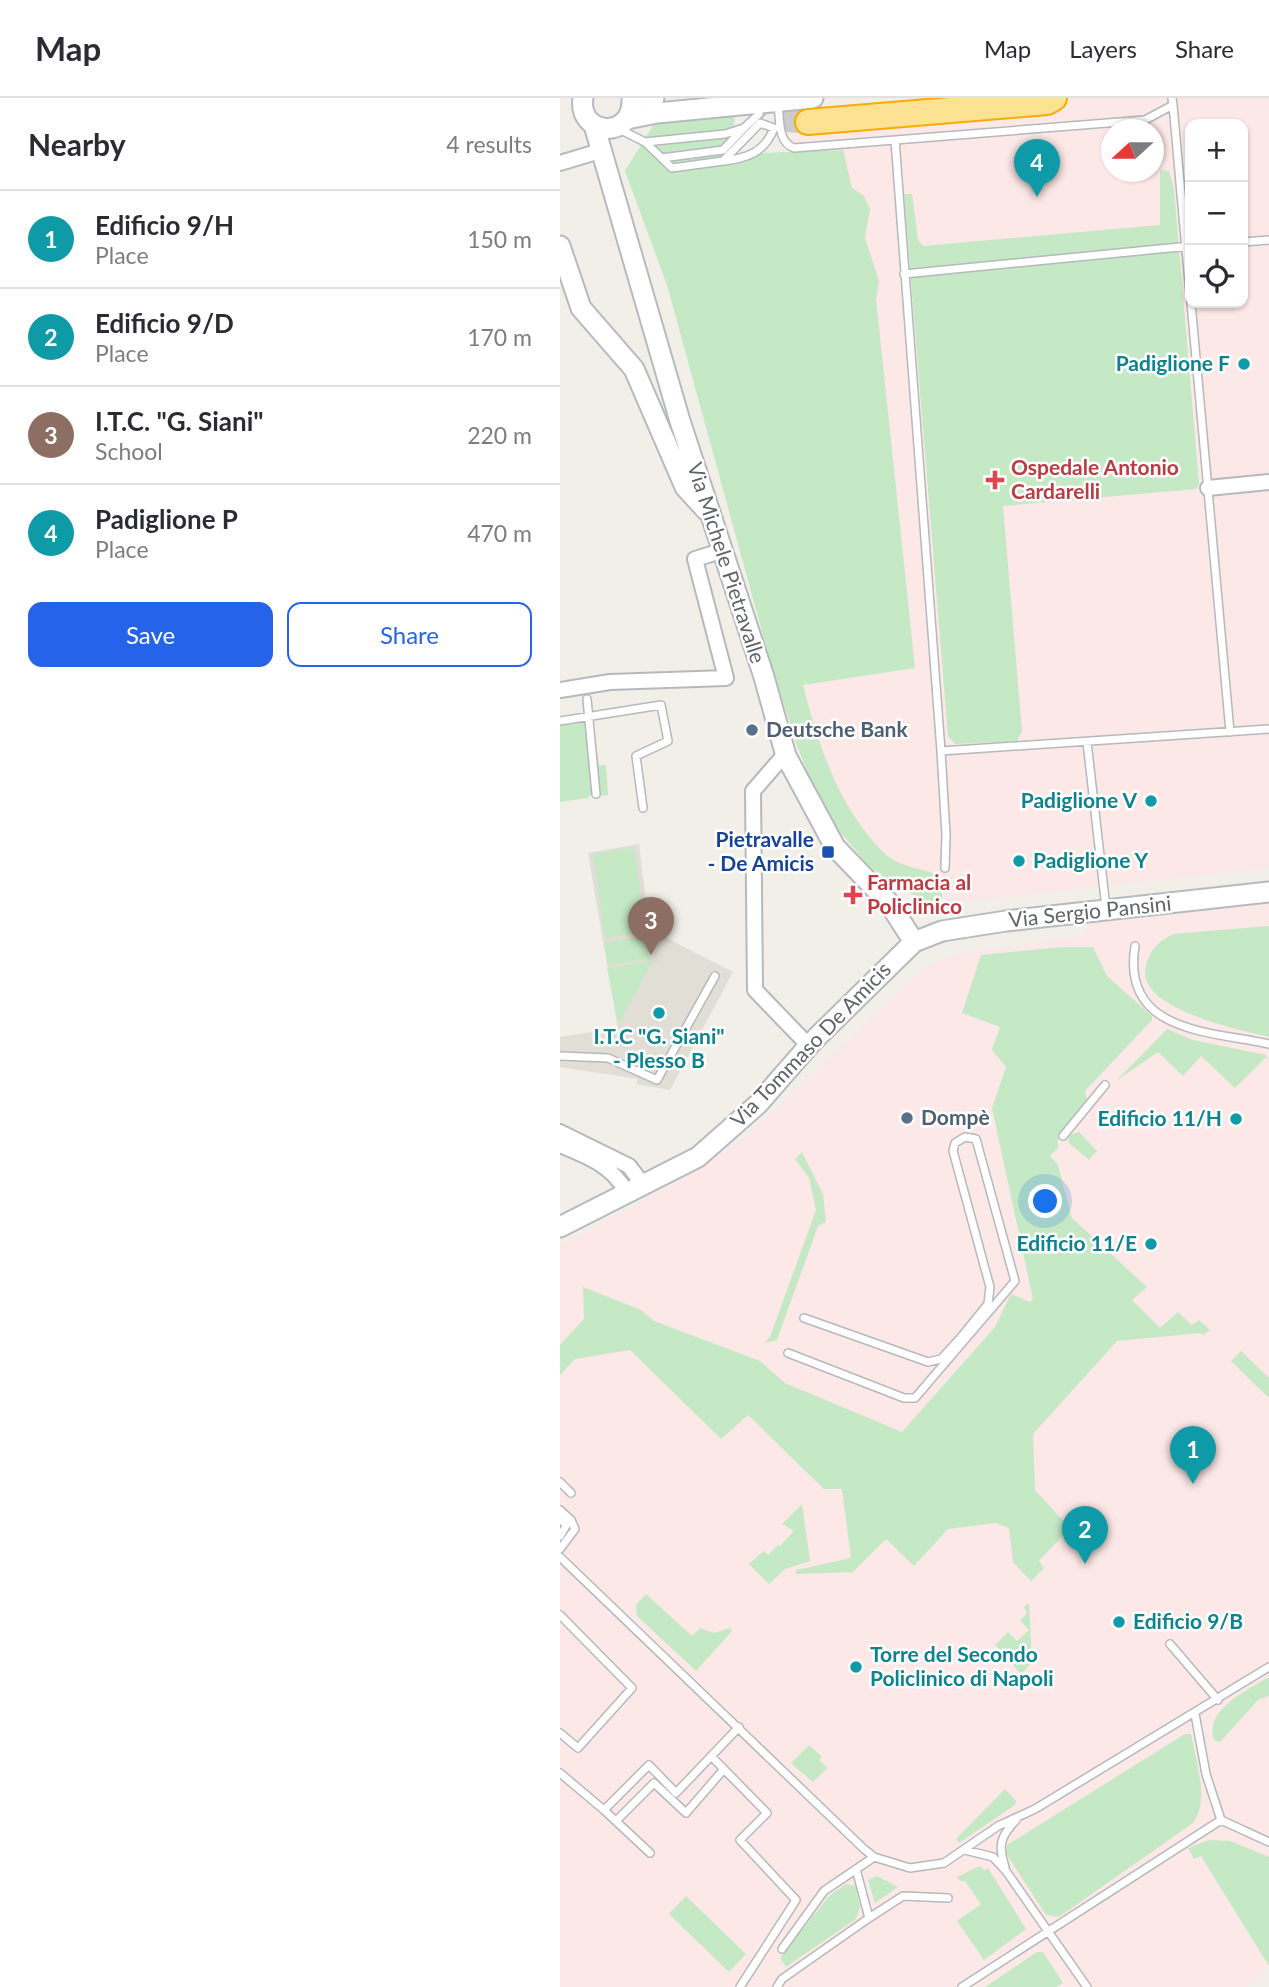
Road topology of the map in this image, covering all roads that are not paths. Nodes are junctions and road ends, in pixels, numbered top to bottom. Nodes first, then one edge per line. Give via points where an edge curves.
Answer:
1 (583, 98) edge
2 (632, 98) edge
3 (646, 98) edge
4 (654, 98) edge
5 (813, 98) edge
6 (1054, 98) edge
7 (1173, 101) edge
8 (765, 106) junction
9 (807, 122) tunnel mouth
10 (621, 123) junction
11 (594, 125) junction
12 (744, 128) junction
13 (774, 128) junction
14 (895, 140) junction
15 (645, 142) junction
16 (600, 151) junction
17 (662, 158) junction
18 (723, 161) junction
19 (564, 162) edge
20 (1269, 240) edge
21 (1248, 242) edge
22 (1188, 245) edge
23 (560, 246) edge
24 (1185, 246) edge
25 (904, 274) junction
26 (1191, 308) edge
27 (1269, 482) edge
28 (1208, 488) junction
29 (710, 513) junction
30 (721, 551) junction
31 (560, 690) edge
32 (587, 699) dead end
33 (590, 717) junction
34 (560, 721) edge
35 (1269, 729) edge
36 (1230, 733) junction
37 (1087, 742) junction
38 (941, 751) junction
39 (786, 755) junction
40 (596, 794) dead end
41 (643, 808) dead end
42 (944, 868) dead end
43 (1269, 892) edge
44 (1106, 910) junction
45 (914, 942) junction
46 (1135, 946) dead end
47 (715, 976) dead end
48 (811, 1044) junction
49 (1269, 1044) edge
50 (560, 1056) edge
51 (1105, 1085) dead end
52 (560, 1132) edge
53 (1063, 1136) dead end
54 (560, 1145) edge
55 (634, 1187) junction
56 (560, 1227) edge
57 (804, 1318) dead end
58 (788, 1353) dead end
59 (560, 1482) edge
60 (571, 1493) dead end
61 (560, 1510) edge
62 (560, 1517) edge
63 (560, 1536) edge
64 (560, 1549) edge
65 (560, 1557) edge
66 (560, 1615) edge
67 (1170, 1644) dead end
68 (1269, 1667) edge
69 (1218, 1700) junction
70 (1195, 1714) junction
71 (739, 1727) junction
72 (560, 1733) edge
73 (712, 1757) junction
74 (724, 1769) junction
75 (560, 1773) edge
76 (604, 1810) junction
77 (1017, 1819) junction
78 (616, 1821) junction
79 (1221, 1821) junction
80 (1269, 1842) edge
81 (965, 1850) junction
82 (650, 1853) dead end
83 (874, 1857) junction
84 (856, 1869) junction
85 (1006, 1871) junction
86 (948, 1898) dead end
87 (869, 1918) junction
88 (1048, 1929) junction
89 (782, 1949) dead end
90 (740, 1987) edge
91 (778, 1987) edge
92 (962, 1987) edge
93 (1087, 1987) edge

1 - 11 main road, Via Michele Pietravalle via 583,112
2 - 10 main road via 632,109
3 - 4 main road
5 - 8 main road
6 - 9 highway
7 - 14 lane via 1145,120
7 - 22 lane
8 - 10 main road via 657,113
8 - 12 lane
8 - 13 lane
8 - 14 lane via 782,139 794,148
10 - 11 main road
10 - 15 lane
11 - 16 main road, Via Michele Pietravalle
12 - 15 lane
12 - 17 lane via 723,150
13 - 18 lane via 769,142 748,158
13 - 18 lane via 760,123
14 - 25 lane
15 - 17 lane
16 - 19 street
16 - 29 main road, Via Michele Pietravalle
17 - 18 lane via 672,168
20 - 21 lane
23 - 29 main road via 581,307 630,363 689,494
24 - 25 lane
25 - 38 lane
26 - 28 lane
27 - 28 street
28 - 36 lane
29 - 30 main road, Via Michele Pietravalle
30 - 31 street via 695,559 726,678 610,682
30 - 39 main road, Via Michele Pietravalle
32 - 33 lane
33 - 34 lane
33 - 40 lane
33 - 41 lane via 661,705 668,741 636,756
35 - 36 lane
36 - 37 lane
37 - 38 lane
37 - 44 lane
38 - 42 lane
39 - 45 main road, Via Michele Pietravalle via 835,846 889,903
39 - 48 street via 756,791 759,989
43 - 44 main road, Via Sergio Pansini
44 - 45 main road, Via Sergio Pansini via 942,931
45 - 48 main road, Via Tommaso De Amicis
46 - 49 lane via 1132,967 1137,988 1163,1019 1196,1032
47 - 50 lane via 657,1080 608,1058
48 - 55 main road, Via Tommaso De Amicis via 758,1104 698,1157
51 - 53 lane
52 - 55 street via 629,1166
54 - 55 street via 596,1160
55 - 56 main road, Via Tommaso De Amicis
57 - 58 lane via 928,1362 942,1359 988,1304 990,1287 953,1151 955,1143 965,1137 975,1139 1015,1280 915,1398 904,1398
59 - 60 lane
61 - 64 lane via 575,1529
62 - 63 lane via 566,1526
65 - 71 lane
66 - 72 lane via 632,1688 578,1748
67 - 69 lane
68 - 69 lane
69 - 70 lane
70 - 77 lane
70 - 79 lane
71 - 73 lane
71 - 83 lane
73 - 74 lane
73 - 76 lane via 676,1793 649,1765
74 - 78 lane via 686,1812 654,1783
74 - 90 lane via 767,1813 740,1840 796,1900
75 - 76 lane
76 - 78 lane
77 - 81 lane via 973,1841
77 - 85 lane via 1002,1834 999,1847
78 - 82 lane
79 - 80 lane
79 - 88 lane
81 - 83 lane via 944,1863 910,1868
81 - 85 lane via 993,1857
83 - 84 lane
84 - 87 lane
84 - 89 lane via 824,1891
85 - 88 lane
86 - 87 lane via 903,1896
87 - 91 lane via 782,1979
88 - 92 lane
88 - 93 lane

